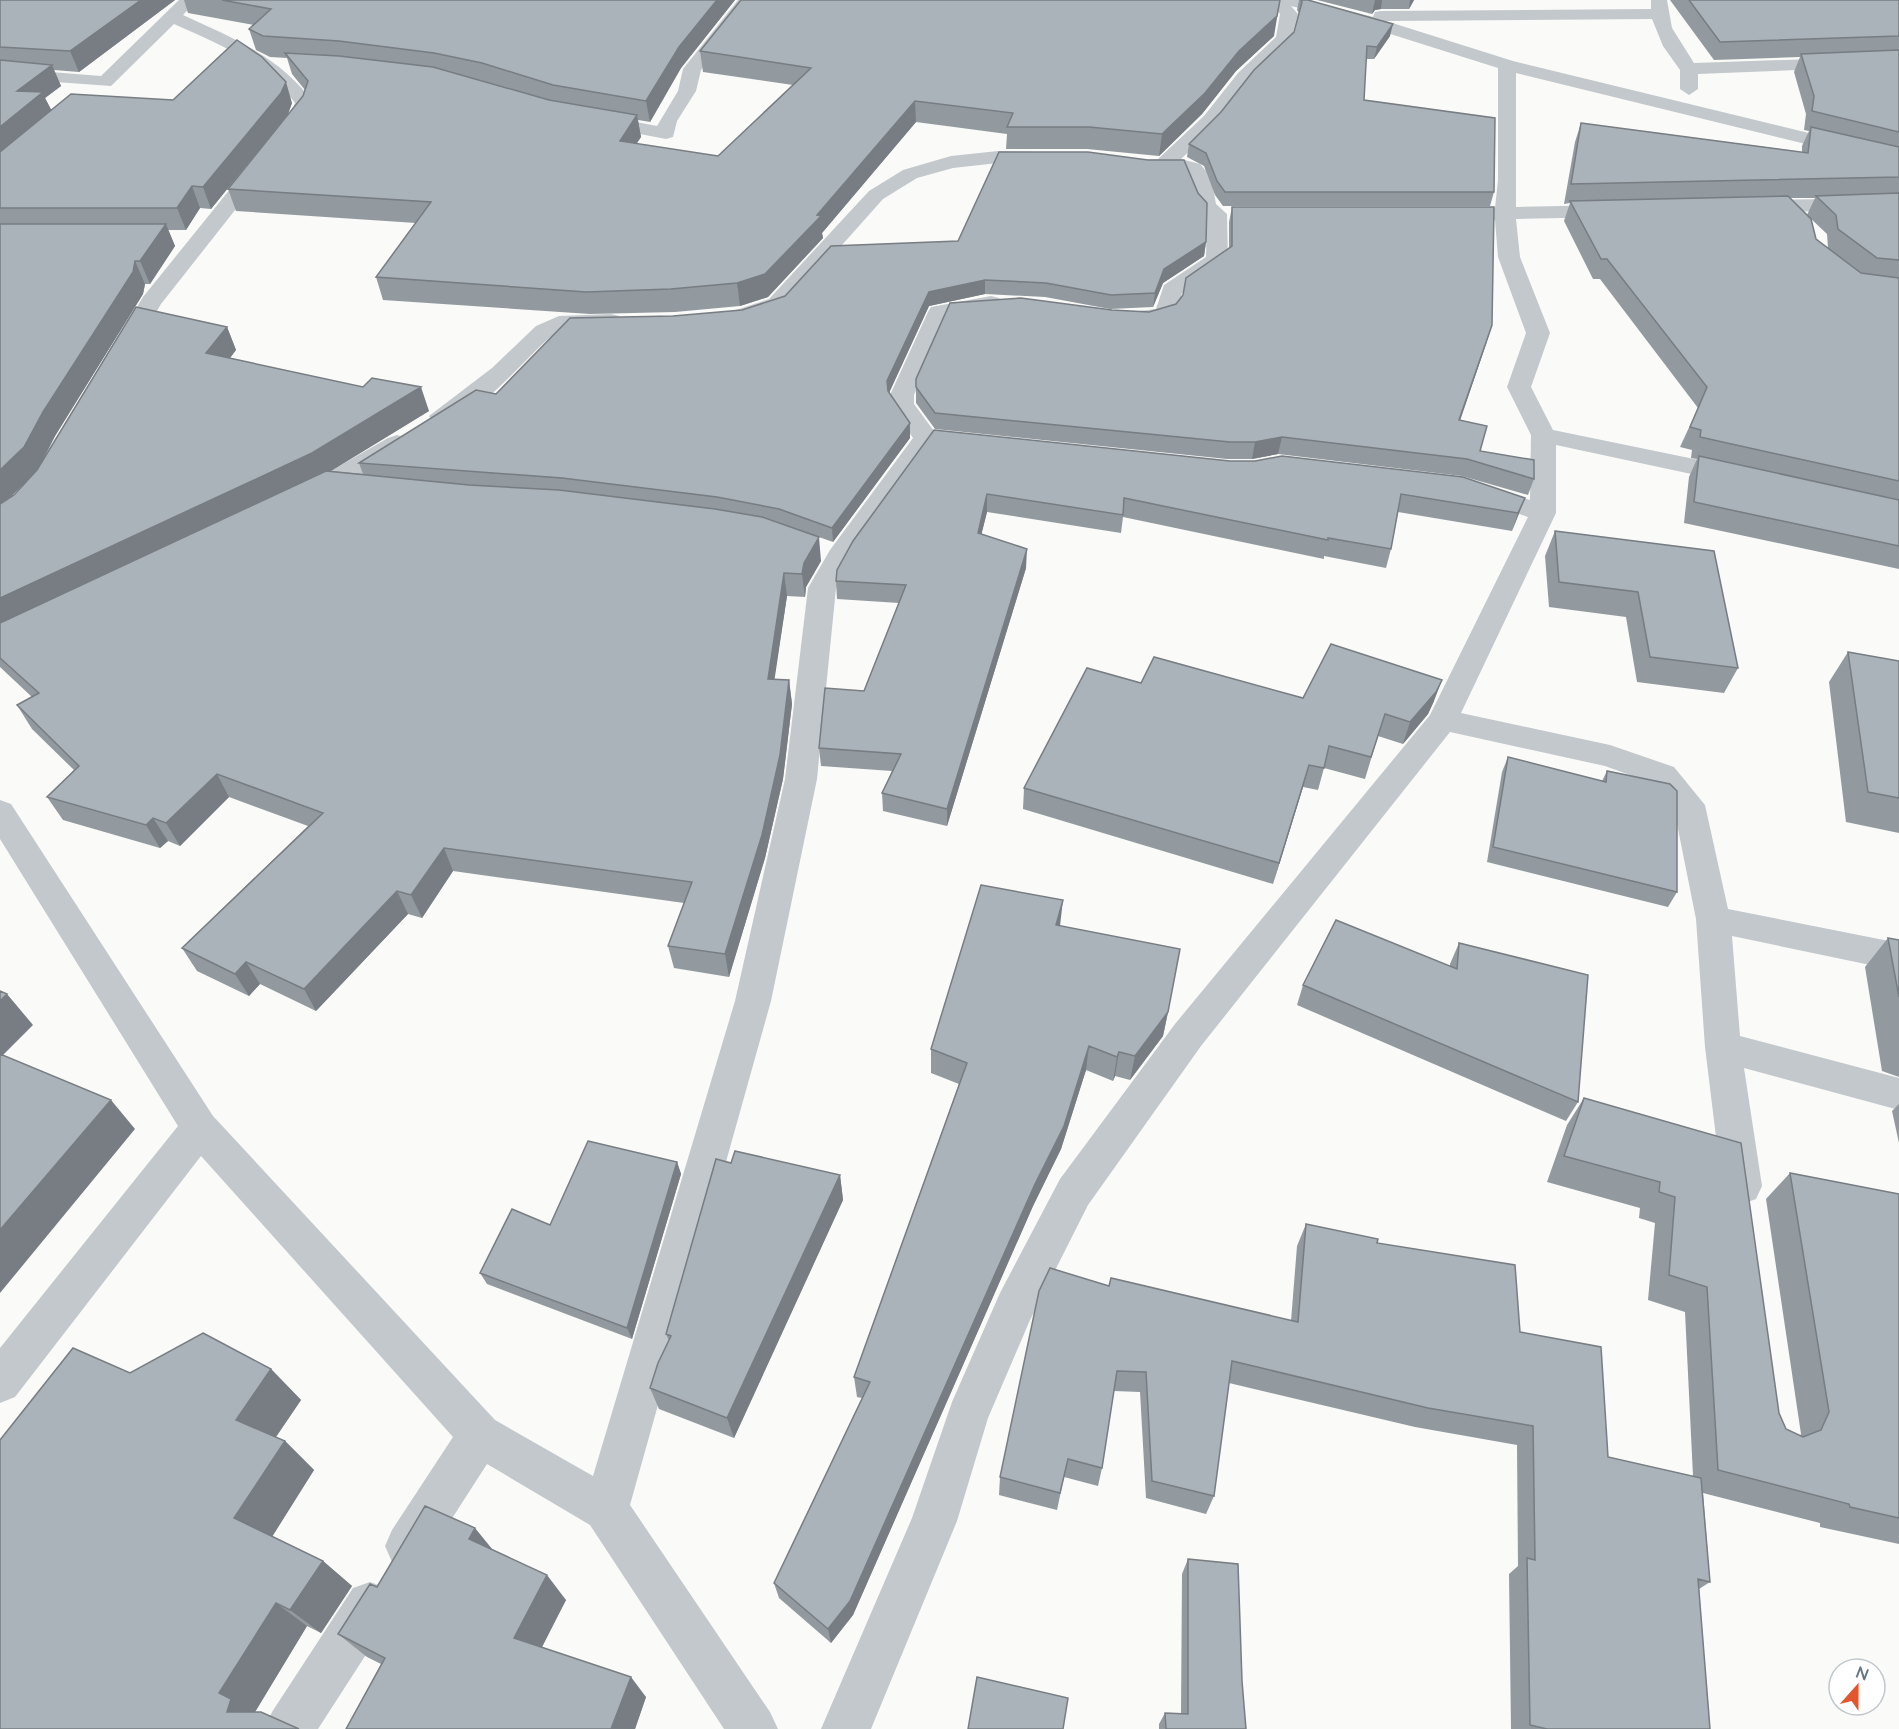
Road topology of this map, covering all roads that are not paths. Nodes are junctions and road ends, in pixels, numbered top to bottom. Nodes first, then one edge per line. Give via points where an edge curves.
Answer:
1 (189, 0) edge
2 (747, 0) edge
3 (1278, 0) edge
4 (1288, 0) edge
5 (1425, 0) edge
6 (1659, 7) edge
7 (172, 16) junction
8 (1352, 16) junction
9 (1415, 16) junction
10 (1899, 62) edge
11 (263, 64) junction
12 (1507, 65) junction
13 (296, 66) edge
14 (1689, 69) junction
15 (0, 73) edge
16 (105, 82) junction
17 (87, 96) edge
18 (1689, 109) junction
19 (576, 117) edge
20 (1060, 157) edge
21 (1125, 161) edge
22 (1899, 161) edge
23 (1165, 164) junction
24 (1899, 204) edge
25 (1783, 205) junction
26 (1736, 207) edge
27 (1632, 210) edge
28 (1217, 214) junction
29 (1240, 214) edge
30 (1459, 214) edge
31 (1505, 214) junction
32 (1806, 228) edge
33 (178, 238) dead end
34 (202, 238) junction
35 (1015, 304) edge
36 (720, 317) edge
37 (1110, 318) edge
38 (631, 321) edge
39 (117, 361) edge
40 (1543, 435) junction
41 (927, 438) junction
42 (995, 445) edge
43 (1759, 481) edge
44 (331, 484) junction
45 (1462, 486) edge
46 (365, 488) edge
47 (288, 505) edge
48 (1543, 513) junction
49 (1443, 720) junction
50 (0, 812) edge
51 (1713, 918) junction
52 (1899, 957) edge
53 (1723, 1047) junction
54 (1899, 1094) edge
55 (200, 1128) junction
56 (1747, 1223) edge
57 (0, 1382) edge
58 (480, 1436) junction
59 (606, 1509) junction
60 (289, 1729) edge
61 (753, 1729) edge
62 (846, 1729) edge

1 - 7 street
2 - 19 street via 692,69 687,91 667,121 666,133
3 - 23 street via 1289,14 1284,39
4 - 8 street
5 - 9 street
6 - 9 street
6 - 14 street via 1673,50
7 - 11 street
7 - 16 street
8 - 9 street
8 - 12 street
10 - 14 street
11 - 13 street
11 - 34 street via 312,96
12 - 18 street
12 - 31 street
14 - 18 street
15 - 16 street
16 - 17 street
18 - 22 street
20 - 36 street via 951,162 910,174 876,195 777,304 743,315
21 - 23 street
23 - 28 street via 1190,167 1200,177 1206,206
24 - 25 street
25 - 26 street
25 - 32 street
27 - 31 street
28 - 29 street
28 - 37 street via 1216,260 1172,290 1166,313
30 - 31 street
31 - 40 street via 1509,257 1538,333 1519,387
33 - 34 street
34 - 39 street via 151,302
35 - 41 street via 985,303 939,312 902,395 902,404
38 - 44 street via 559,323 544,331 466,401
40 - 43 street
40 - 48 street
41 - 42 street
41 - 59 street via 828,552 801,779 753,1000
44 - 46 street
44 - 47 street
45 - 48 street
48 - 49 street
49 - 51 street via 1610,756 1662,775 1689,805
49 - 62 street via 1188,1035 1074,1192 1015,1307 967,1417 934,1521
50 - 55 street
51 - 52 street
51 - 53 street
53 - 54 street
53 - 56 street
55 - 57 street
55 - 58 street
58 - 59 street
58 - 60 street
59 - 61 street

